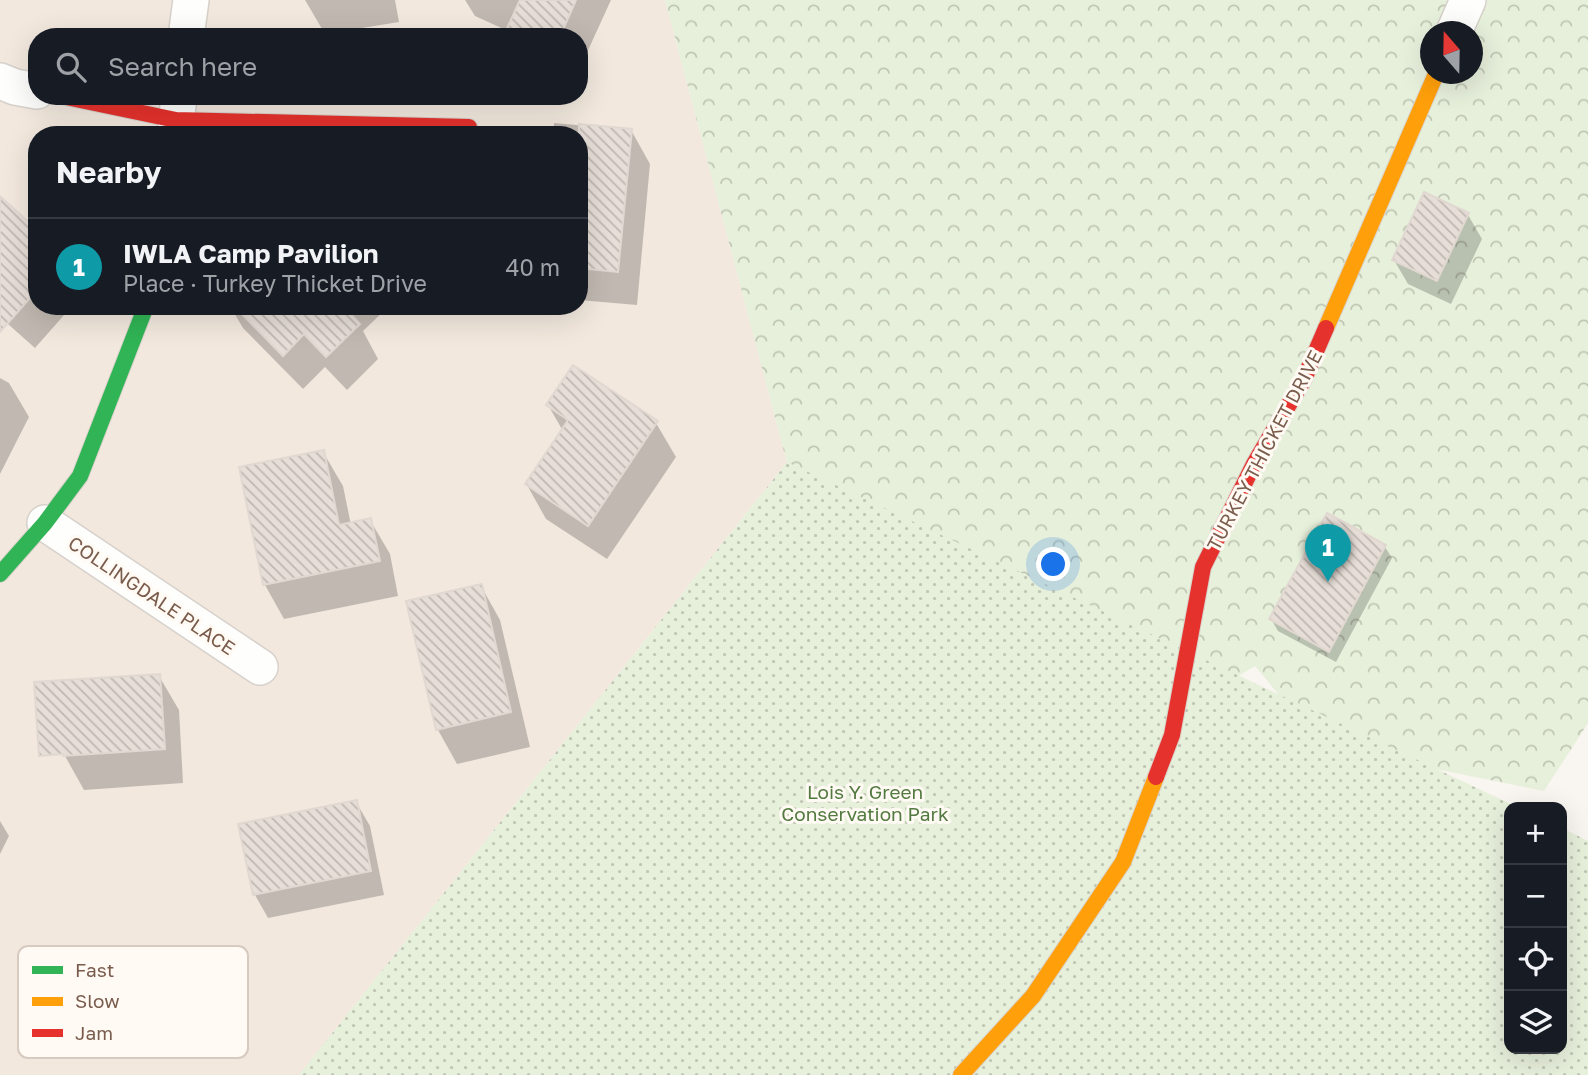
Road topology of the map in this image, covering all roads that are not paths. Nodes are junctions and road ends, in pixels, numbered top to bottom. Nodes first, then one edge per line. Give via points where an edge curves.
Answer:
1 (191, 0) edge
2 (1468, 0) edge
3 (1459, 21) edge
4 (188, 28) edge
5 (0, 81) edge
6 (1432, 84) edge
7 (28, 89) edge
8 (111, 105) edge
9 (177, 117) edge
10 (440, 126) edge
11 (143, 315) edge
12 (45, 523) junction
13 (0, 574) edge
14 (260, 667) dead end
15 (961, 1075) edge

1 - 4 street
2 - 3 street
5 - 7 street
6 - 15 street, TURKEY THICKET DRIVE via 1304,379 1254,464 1203,567 1172,736 1123,862 1033,996
8 - 9 street
9 - 10 street
11 - 12 street via 80,476
12 - 13 street
12 - 14 street, COLLINGDALE PLACE

